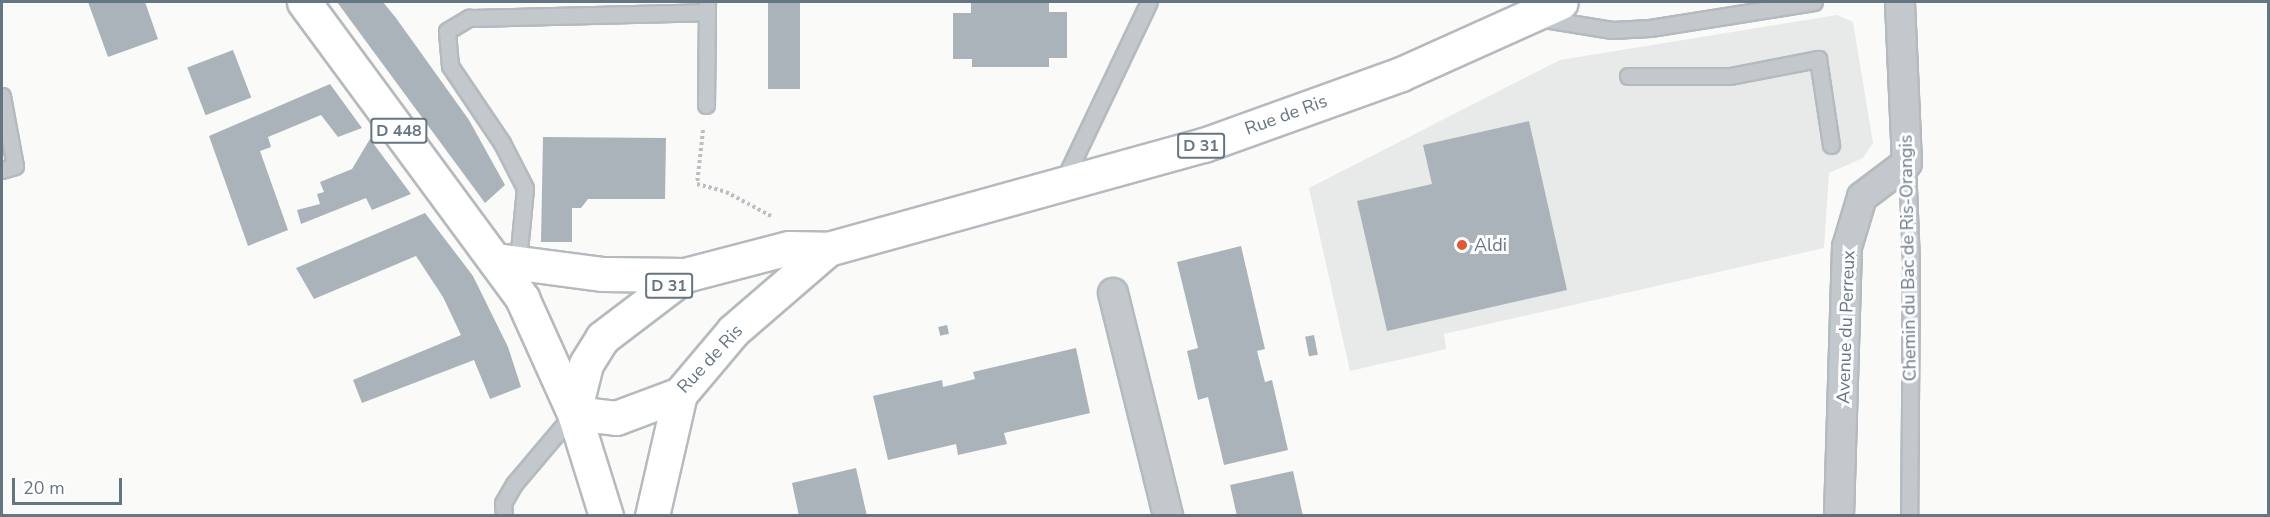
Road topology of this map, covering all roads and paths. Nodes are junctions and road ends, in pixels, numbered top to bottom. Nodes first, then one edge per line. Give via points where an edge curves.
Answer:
1 (304, 2) edge
2 (1149, 2) edge
3 (1561, 2) edge
4 (1814, 2) edge
5 (1900, 2) edge
6 (707, 7) edge
7 (1532, 17) junction
8 (1628, 76) dead end
9 (2, 96) edge
10 (706, 105) joint
11 (1831, 145) dead end
12 (1907, 163) junction
13 (2, 170) edge
14 (1060, 188) junction
15 (789, 248) junction
16 (828, 249) junction
17 (507, 260) junction
18 (685, 275) junction
19 (1113, 293) dead end
20 (680, 394) junction
21 (574, 413) junction
22 (504, 516) edge
23 (606, 516) edge
24 (652, 516) edge
25 (1168, 516) edge
26 (1839, 516) edge
27 (1908, 516) edge

1 - 17 main road, D 448
2 - 14 lane
3 - 7 main road, Rue de Ris / D 31
4 - 7 lane via 1650,28 1612,30
5 - 12 street, Chemin du Bac de Ris-Orangis
6 - 10 lane
6 - 17 lane via 469,18 447,31 450,66 502,143 525,188
7 - 14 main road, Rue de Ris / D 31 via 1379,82 1204,145
8 - 11 lane via 1730,76 1818,59
9 - 13 lane via 15,166
10 - 15 path via 697,184 726,192 770,215
12 - 26 street, Avenue du Perreux via 1862,197 1847,247
12 - 27 lane, Chemin du Bac de Ris-Orangis via 1911,261
14 - 16 main road, Rue de Ris / D 31
15 - 16 main road, Rue de Ris / D 31
15 - 18 main road, Rue de Ris / D 31
16 - 20 main road, Rue de Ris / D 31 via 733,331
17 - 18 main road, Rue de Ris / D 31 via 603,274
17 - 21 main road, D 448
18 - 21 main road, Rue de Ris / D 31 via 602,338 586,364
19 - 25 street
20 - 21 main road, Rue de Ris / D 31 via 616,418
20 - 24 main road
21 - 22 lane via 514,484 503,503
21 - 23 main road, D 448

